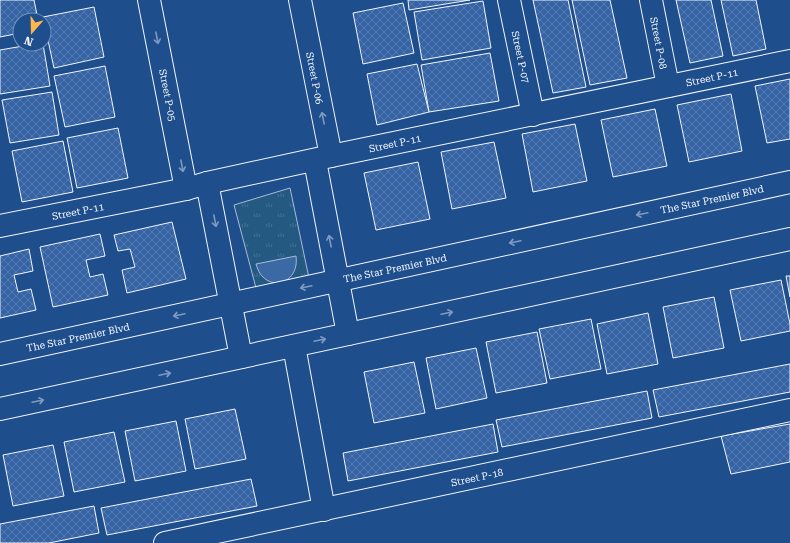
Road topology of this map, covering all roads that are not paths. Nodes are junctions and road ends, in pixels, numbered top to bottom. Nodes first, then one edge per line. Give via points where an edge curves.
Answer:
1 (149, 0) edge
2 (300, 0) edge
3 (509, 0) edge
4 (651, 0) edge
5 (790, 61) edge
6 (668, 86) junction
7 (533, 115) junction
8 (323, 159) junction
9 (790, 182) edge
10 (207, 183) junction
11 (186, 189) junction
12 (0, 226) edge
13 (790, 239) edge
14 (338, 280) junction
15 (231, 304) junction
16 (348, 334) junction
17 (294, 346) junction
18 (0, 354) edge
19 (241, 357) junction
20 (0, 409) edge
21 (790, 410) edge
22 (324, 510) junction
23 (165, 543) edge

1 -> 11 street, Street P-05
8 -> 2 street, Street P-06
3 - 7 street, Street P-07
4 - 6 street, Street P-08
5 - 6 street, Street P-11
6 - 7 street, Street P-11
7 - 8 street, Street P-11
8 - 10 street, Street P-11
14 -> 8 street, Street P-06
9 -> 14 street, The Star Premier Blvd
10 - 11 street, Street P-11
10 -> 15 street
11 - 12 street, Street P-11
16 -> 13 street
14 -> 15 street, The Star Premier Blvd
14 - 16 street, Street P-06
15 -> 18 street, The Star Premier Blvd
15 - 19 street
17 -> 16 street
17 - 19 street
17 - 22 street
20 -> 19 street
21 - 22 street, Street P-18
22 - 23 street, Street P-18

